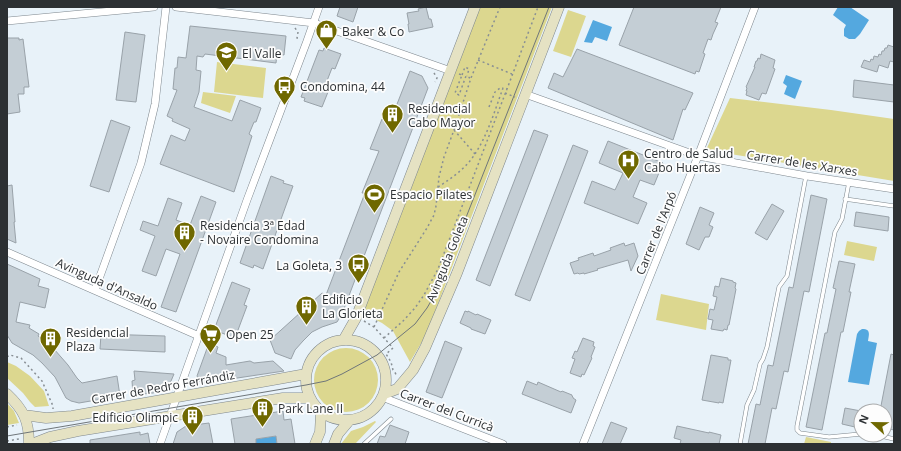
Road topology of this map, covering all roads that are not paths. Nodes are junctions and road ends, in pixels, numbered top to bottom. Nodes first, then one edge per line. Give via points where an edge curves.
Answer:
1 (154, 7) edge
2 (166, 7) edge
3 (176, 7) edge
4 (319, 7) edge
5 (475, 7) edge
6 (559, 7) edge
7 (755, 7) edge
8 (7, 21) edge
9 (314, 23) junction
10 (454, 72) junction
11 (522, 96) junction
12 (698, 156) junction
13 (806, 176) junction
14 (849, 182) junction
15 (894, 189) edge
16 (845, 199) junction
17 (893, 206) edge
18 (7, 252) edge
19 (95, 290) junction
20 (199, 336) junction
21 (344, 339) junction
22 (306, 374) junction
23 (7, 394) edge
24 (383, 395) junction
25 (176, 397) junction
26 (310, 398) junction
27 (321, 412) junction
28 (24, 415) junction
29 (169, 417) junction
30 (390, 419) dead end
31 (349, 421) junction
32 (853, 435) edge
33 (29, 444) edge
34 (32, 444) edge
35 (160, 444) edge
36 (315, 444) edge
37 (334, 444) edge
38 (364, 444) edge
39 (503, 444) edge
40 (583, 444) edge
41 (740, 444) edge

1 - 8 street
2 - 19 street via 155,104 140,163
3 - 9 street
4 - 9 street
5 - 10 main road
6 - 11 main road, Avinguda Goleta
7 - 12 street, Carrer de l'Arpó
9 - 10 street
9 - 20 street
10 - 21 main road via 443,91 356,318
11 - 12 street, Carrer de les Xarxes
11 - 24 main road, Avinguda Goleta via 457,273 425,348 413,370 397,389
12 - 13 street, Carrer de les Xarxes
12 - 40 street, Carrer de l'Arpó
13 - 14 street, Carrer de les Xarxes
13 - 41 lane via 787,276 779,287 767,347 747,405
14 - 15 street, Carrer de les Xarxes
14 - 16 lane
16 - 17 lane
16 - 32 lane via 842,219 835,232 797,430 800,433 829,437
18 - 19 street, Avinguda d'Ansaldo
19 - 20 street, Avinguda d'Ansaldo
20 - 25 street
21 - 22 main road via 335,341 318,352
21 - 24 main road via 356,340 377,355 386,379
22 - 25 main road, Carrer de Pedro Ferrándiz
22 - 26 main road
23 - 28 main road via 17,403
24 - 31 main road via 375,408 365,416
24 - 39 street, Carrer del Curricà
25 - 28 main road, Carrer de Pedro Ferrándiz via 72,416 46,418
25 - 29 street
26 - 27 main road
26 - 29 main road via 283,398
27 - 31 main road via 335,419
27 - 36 main road via 320,432
28 - 33 main road via 29,432
29 - 34 main road via 78,430
29 - 35 street
30 - 38 lane
31 - 37 main road via 338,434

